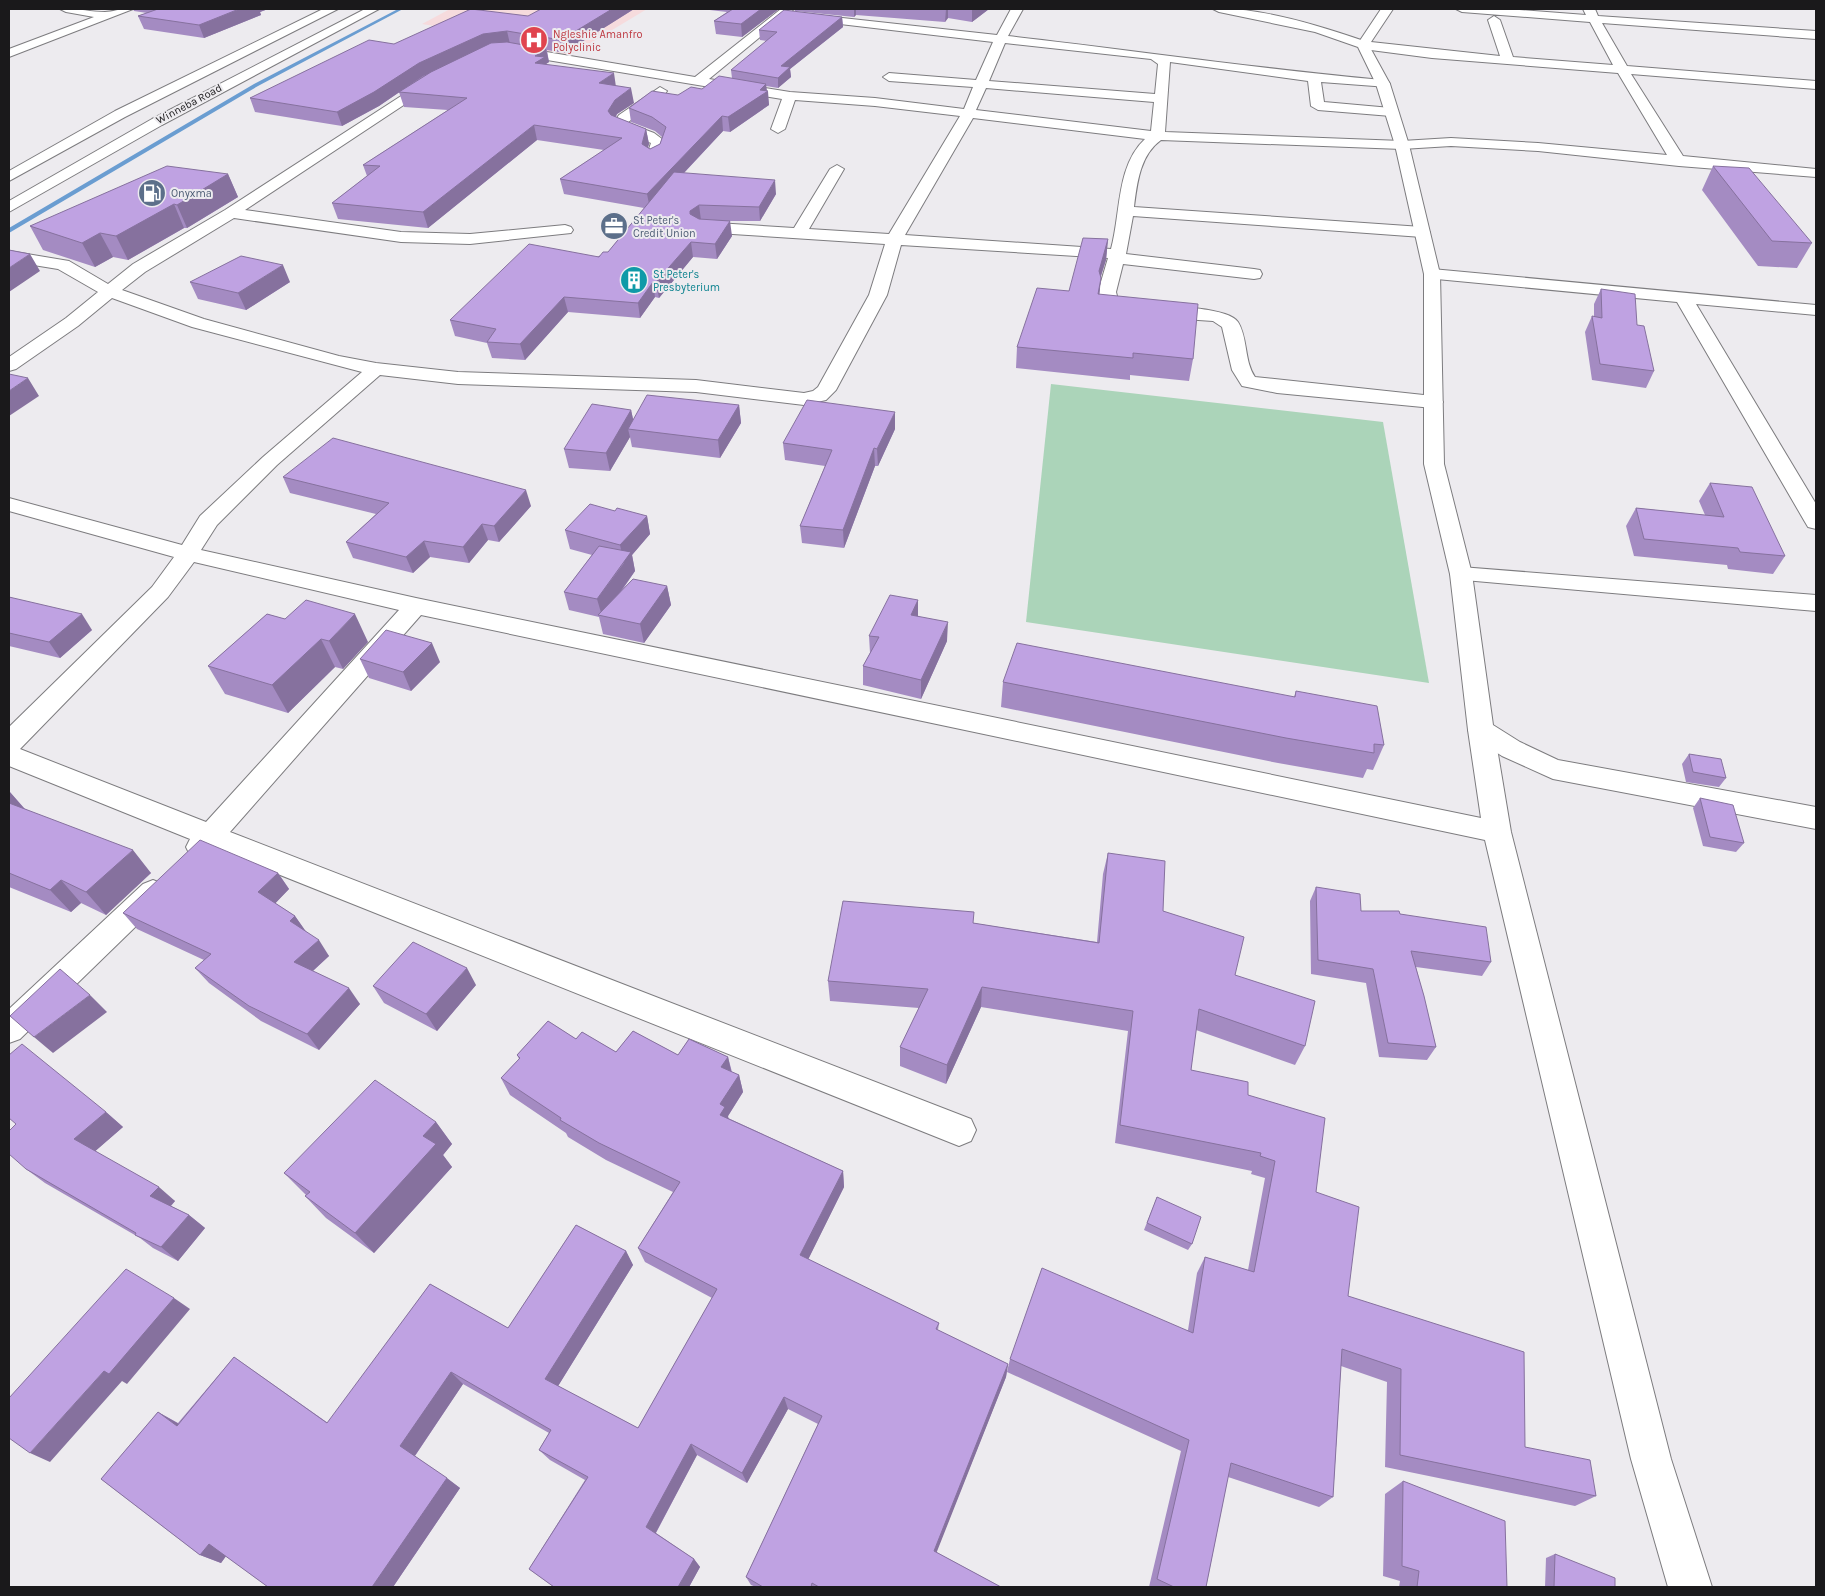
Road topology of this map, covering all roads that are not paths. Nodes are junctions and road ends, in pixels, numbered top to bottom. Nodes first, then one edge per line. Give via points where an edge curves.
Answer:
1 (66, 9) edge
2 (127, 9) edge
3 (332, 9) edge
4 (373, 9) edge
5 (1017, 9) edge
6 (1219, 9) edge
7 (1387, 9) edge
8 (1462, 9) edge
9 (784, 12) edge
10 (1591, 13) edge
11 (108, 16) junction
12 (1494, 20) dead end
13 (1816, 35) edge
14 (1000, 40) junction
15 (1363, 45) junction
16 (500, 51) edge
17 (9, 53) edge
18 (1154, 56) junction
19 (1508, 60) junction
20 (1622, 70) junction
21 (444, 74) edge
22 (889, 77) dead end
23 (680, 78) junction
24 (1314, 78) junction
25 (699, 80) junction
26 (981, 83) junction
27 (1383, 84) junction
28 (1816, 85) edge
29 (790, 96) junction
30 (1160, 98) junction
31 (1392, 112) junction
32 (968, 114) junction
33 (778, 129) dead end
34 (1158, 136) junction
35 (1402, 145) junction
36 (653, 158) edge
37 (1679, 162) junction
38 (837, 169) dead end
39 (1816, 173) edge
40 (9, 176) edge
41 (9, 207) edge
42 (1126, 211) junction
43 (232, 213) junction
44 (701, 227) edge
45 (565, 230) dead end
46 (1422, 232) junction
47 (799, 233) junction
48 (895, 239) junction
49 (9, 256) edge
50 (1116, 256) junction
51 (1254, 274) dead end
52 (1432, 274) junction
53 (108, 291) junction
54 (1683, 297) junction
55 (1816, 310) edge
56 (9, 365) edge
57 (376, 369) junction
58 (1433, 402) junction
59 (9, 504) edge
60 (1816, 522) edge
61 (188, 554) junction
62 (1461, 574) junction
63 (1816, 603) edge
64 (416, 606) junction
65 (1482, 730) junction
66 (9, 744) edge
67 (9, 755) edge
68 (1816, 818) edge
69 (1497, 832) junction
70 (212, 836) junction
71 (9, 1030) edge
72 (959, 1130) dead end
73 (1690, 1587) edge

1 - 11 main road
2 - 11 main road
3 - 40 main road, Winneba Road via 120,114
4 - 41 main road, Winneba Road via 157,122
5 - 14 main road
6 - 15 main road via 1318,29
7 - 15 main road
8 - 10 main road
9 - 14 main road
9 - 25 main road
10 - 13 main road
10 - 20 main road
11 - 17 main road
12 - 19 main road
14 - 18 main road
14 - 26 main road
15 - 19 main road
15 - 27 main road
16 - 23 main road via 578,60
18 - 24 main road
18 - 30 main road via 1164,63
19 - 20 main road
20 - 28 main road
20 - 37 main road
21 - 43 main road
22 - 26 main road
23 - 25 main road
23 - 36 main road via 619,125 659,142
24 - 27 main road
24 - 31 main road via 1318,106
25 - 29 main road
26 - 30 main road
26 - 32 main road
27 - 31 main road
29 - 32 main road via 875,102
29 - 33 main road
30 - 34 main road
31 - 35 main road
32 - 34 main road
32 - 48 main road
34 - 35 main road
34 - 42 main road via 1148,143 1130,176
35 - 37 main road via 1490,144
35 - 46 main road
37 - 39 main road
38 - 47 main road
42 - 46 main road
42 - 50 main road
43 - 45 main road via 401,237 470,239
43 - 53 main road via 139,268
44 - 47 main road
46 - 52 main road
47 - 48 main road
48 - 50 main road
48 - 57 main road via 878,295 820,396 804,399 654,383 458,378
49 - 53 main road via 63,265
50 - 51 main road
50 - 58 main road via 1107,292 1110,302 1126,310 1217,316 1230,324 1241,370 1249,382
52 - 54 main road
52 - 58 main road
53 - 56 main road via 72,322
53 - 57 main road via 198,324
54 - 55 main road
54 - 60 main road
57 - 61 main road via 223,506 208,521
58 - 62 main road via 1434,464
59 - 61 main road
61 - 64 main road
61 - 66 main road via 160,592
62 - 63 main road
62 - 65 main road
64 - 69 main road
64 - 70 main road
65 - 68 main road via 1511,749 1553,769
65 - 69 main road
67 - 70 main road
69 - 73 main road via 1651,1459
70 - 71 main road
70 - 72 main road

